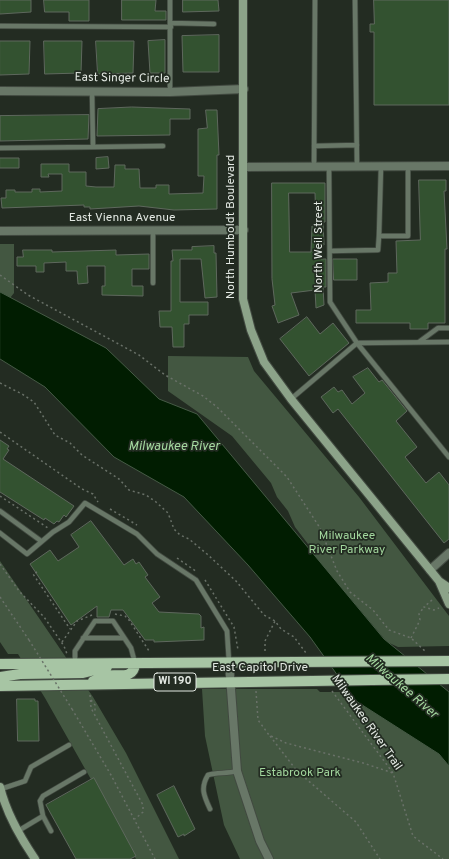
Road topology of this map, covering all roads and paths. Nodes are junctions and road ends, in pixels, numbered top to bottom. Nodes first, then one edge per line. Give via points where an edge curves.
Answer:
1 (170, 0) edge
2 (243, 0) edge
3 (315, 0) edge
4 (355, 0) edge
5 (214, 24) dead end
6 (171, 25) junction
7 (0, 26) edge
8 (244, 89) junction
9 (92, 90) junction
10 (0, 91) edge
11 (170, 92) junction
12 (357, 145) junction
13 (163, 146) dead end
14 (314, 146) junction
15 (93, 147) junction
16 (0, 148) edge
17 (314, 166) junction
18 (329, 166) junction
19 (358, 166) junction
20 (381, 166) junction
21 (408, 166) junction
22 (449, 166) edge
23 (244, 167) junction
24 (244, 230) junction
25 (0, 231) edge
26 (153, 231) junction
27 (379, 236) junction
28 (330, 251) junction
29 (0, 275) edge
30 (153, 283) dead end
31 (449, 328) edge
32 (449, 342) edge
33 (357, 343) junction
34 (419, 343) junction
35 (0, 383) edge
36 (291, 399) junction
37 (449, 457) edge
38 (0, 496) edge
39 (0, 511) edge
40 (50, 529) dead end
41 (0, 533) edge
42 (41, 541) junction
43 (449, 554) edge
44 (0, 564) edge
45 (430, 570) junction
46 (37, 572) dead end
47 (439, 581) junction
48 (449, 588) edge
49 (0, 597) edge
50 (432, 600) dead end
51 (449, 604) edge
52 (424, 608) junction
53 (439, 608) dead end
54 (275, 621) junction
55 (70, 629) dead end
56 (83, 638) junction
57 (124, 638) junction
58 (411, 638) junction
59 (265, 651) dead end
60 (65, 652) dead end
61 (428, 654) dead end
62 (308, 656) dead end
63 (449, 661) edge
64 (229, 662) junction
65 (130, 663) junction
66 (0, 664) edge
67 (75, 664) junction
68 (0, 677) edge
69 (449, 679) edge
70 (230, 682) junction
71 (0, 686) edge
72 (330, 687) dead end
73 (88, 689) junction
74 (256, 691) dead end
75 (91, 700) junction
76 (95, 712) junction
77 (268, 735) junction
78 (69, 745) dead end
79 (237, 771) junction
80 (84, 772) dead end
81 (392, 773) junction
82 (0, 788) edge
83 (210, 809) dead end
84 (43, 816) junction
85 (135, 819) junction
86 (18, 830) junction
87 (51, 831) dead end
88 (35, 859) edge
89 (155, 859) edge
90 (269, 859) edge
91 (380, 859) edge
92 (443, 859) edge

1 - 6 lane
2 - 8 main road, North Humboldt Boulevard
3 - 14 lane
4 - 12 lane
5 - 6 lane
6 - 7 lane
6 - 11 lane
8 - 11 street, East Singer Circle
8 - 23 main road, North Humboldt Boulevard
9 - 10 street, East Singer Circle
9 - 11 street, East Singer Circle
9 - 15 lane
12 - 14 lane
12 - 19 lane
13 - 15 lane
14 - 17 lane
15 - 16 lane
17 - 18 street
17 - 23 street
18 - 19 street
18 - 28 lane, North Weil Street
19 - 20 street
20 - 21 street
20 - 27 lane
21 - 22 street
21 - 27 lane via 408,236
23 - 24 main road, North Humboldt Boulevard
24 - 26 street, East Vienna Avenue
24 - 36 main road, North Humboldt Boulevard via 243,299 246,315 264,362
25 - 26 street, East Vienna Avenue
26 - 30 lane
27 - 28 lane via 378,250
28 - 33 lane, North Weil Street via 330,302
29 - 58 path via 28,295 139,355 165,375 203,396 217,407 296,488 320,528 337,571 350,592 373,610 389,630
31 - 34 lane via 438,328
32 - 34 lane
33 - 34 lane
33 - 36 lane
33 - 37 lane, North Weil Street
35 - 54 path via 34,402 55,435 120,479 129,490 146,495 156,502 168,513 174,529 180,535 207,554 236,581 264,615
36 - 45 main road, North Humboldt Boulevard
38 - 40 path
39 - 42 lane
41 - 42 lane via 26,554
42 - 64 lane via 69,522 85,503 128,527 157,554 190,575 201,586 228,635
43 - 45 street
44 - 60 path via 19,591 44,617 64,646
45 - 47 main road, North Humboldt Boulevard
46 - 55 path via 33,574
47 - 48 main road, North Humboldt Boulevard
47 - 51 main road, North Humboldt Boulevard
49 - 85 path, bridge via 72,709
50 - 52 path
52 - 53 path
52 - 58 path via 419,614 420,620
54 - 59 path via 266,641
54 - 62 path via 300,643
56 - 57 lane
56 - 57 lane via 95,621 113,621
56 - 67 lane via 75,650
57 - 65 lane via 131,648
58 - 61 path
63 - 64 main road, East Capitol Drive / WI 190, bridge
64 - 65 main road, East Capitol Drive / WI 190
64 - 70 street
65 - 67 main road, East Capitol Drive / WI 190
65 - 68 main road via 83,673 20,674
65 - 73 main road via 134,669 131,673 105,676
66 - 67 main road, East Capitol Drive / WI 190
69 - 70 main road, East Capitol Drive / WI 190, bridge
70 - 73 main road, East Capitol Drive / WI 190
70 - 79 street
71 - 73 main road, East Capitol Drive / WI 190
72 - 81 path, Milwaukee River Trail
73 - 75 path
74 - 77 path via 258,720
75 - 76 path via 95,705
75 - 76 path via 90,706
76 - 85 path via 143,806 143,812
77 - 81 path via 286,743
77 - 91 path via 297,771 356,822
78 - 82 lane via 31,768 25,781
79 - 83 lane via 225,775 208,775 202,792
79 - 90 street via 260,841
80 - 84 lane via 43,796 40,801
81 - 92 path, Milwaukee River Trail via 413,836
82 - 86 main road
84 - 86 lane
84 - 87 lane
85 - 89 path
86 - 88 main road

